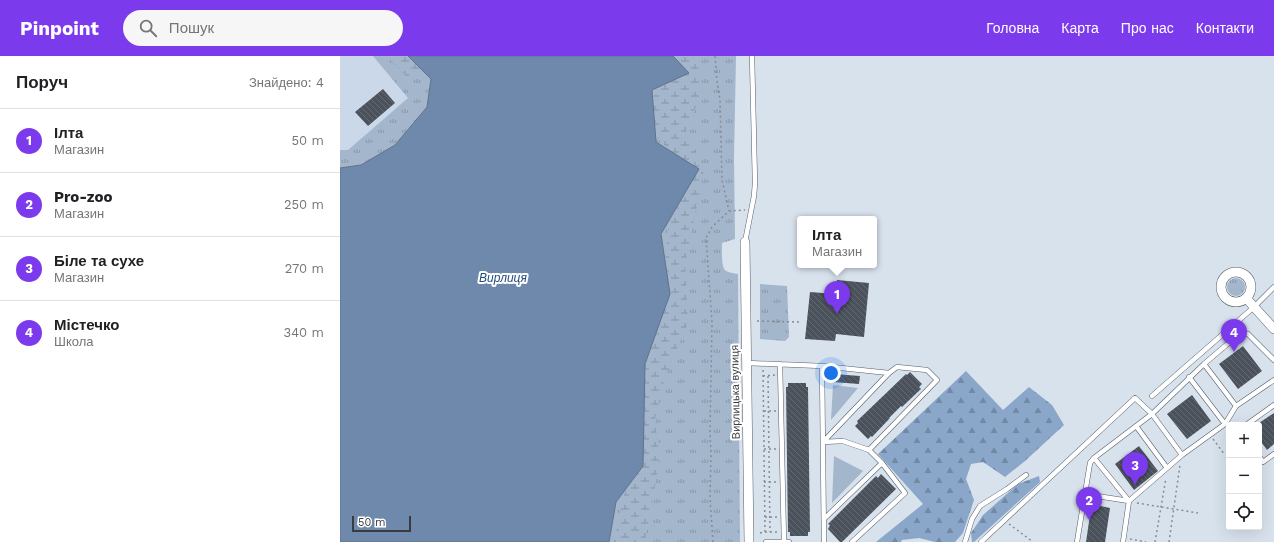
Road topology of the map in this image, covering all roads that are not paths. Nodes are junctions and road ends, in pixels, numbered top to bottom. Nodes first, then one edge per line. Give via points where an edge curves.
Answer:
1 (752, 56) edge
2 (745, 242) joint
3 (1274, 287) edge
4 (1246, 298) dead end
5 (1254, 307) junction
6 (1274, 328) edge
7 (1274, 360) edge
8 (747, 363) junction
9 (780, 364) junction
10 (1204, 364) junction
11 (822, 366) junction
12 (889, 373) junction
13 (1189, 377) junction
14 (1274, 380) edge
15 (1152, 396) dead end
16 (1274, 405) edge
17 (1236, 406) junction
18 (1152, 414) junction
19 (1250, 422) edge
20 (1225, 424) junction
21 (1136, 426) junction
22 (823, 442) junction
23 (870, 450) junction
24 (1274, 454) edge
25 (1182, 455) junction
26 (1094, 458) junction
27 (1260, 458) edge
28 (882, 463) junction
29 (1167, 468) junction
30 (1026, 475) dead end
31 (1084, 494) junction
32 (1129, 501) junction
33 (824, 519) junction
34 (1124, 540) edge
35 (749, 542) edge
36 (766, 542) edge
37 (784, 542) edge
38 (789, 542) edge
39 (824, 542) edge
40 (852, 542) edge
41 (965, 542) edge
42 (980, 542) edge
43 (1077, 542) edge

1 - 2 lane via 755,183
2 - 8 street, Вирлицька вулиця
3 - 5 lane
4 - 5 street
5 - 6 street
5 - 15 lane
7 - 10 lane via 1252,337 1243,333
8 - 9 lane
8 - 35 street, Вирлицька вулиця
9 - 11 lane
9 - 37 lane
10 - 13 lane
10 - 17 lane
11 - 12 lane
11 - 22 lane
12 - 22 lane
12 - 23 lane via 897,367 927,370 937,380
13 - 18 lane
13 - 20 lane
14 - 17 lane
16 - 19 lane
17 - 20 lane
18 - 21 lane
18 - 25 lane
18 - 42 lane via 1135,398
20 - 25 lane
21 - 26 lane
21 - 29 lane
22 - 23 lane via 843,441
22 - 33 lane
23 - 28 lane
24 - 27 lane via 1263,462
25 - 29 lane
26 - 31 lane via 1089,467
26 - 32 lane
28 - 33 lane
28 - 40 lane via 906,493
29 - 32 lane
30 - 41 lane via 980,506 972,519
31 - 32 lane
31 - 43 lane
32 - 34 lane
33 - 39 lane
36 - 37 lane
37 - 38 lane

